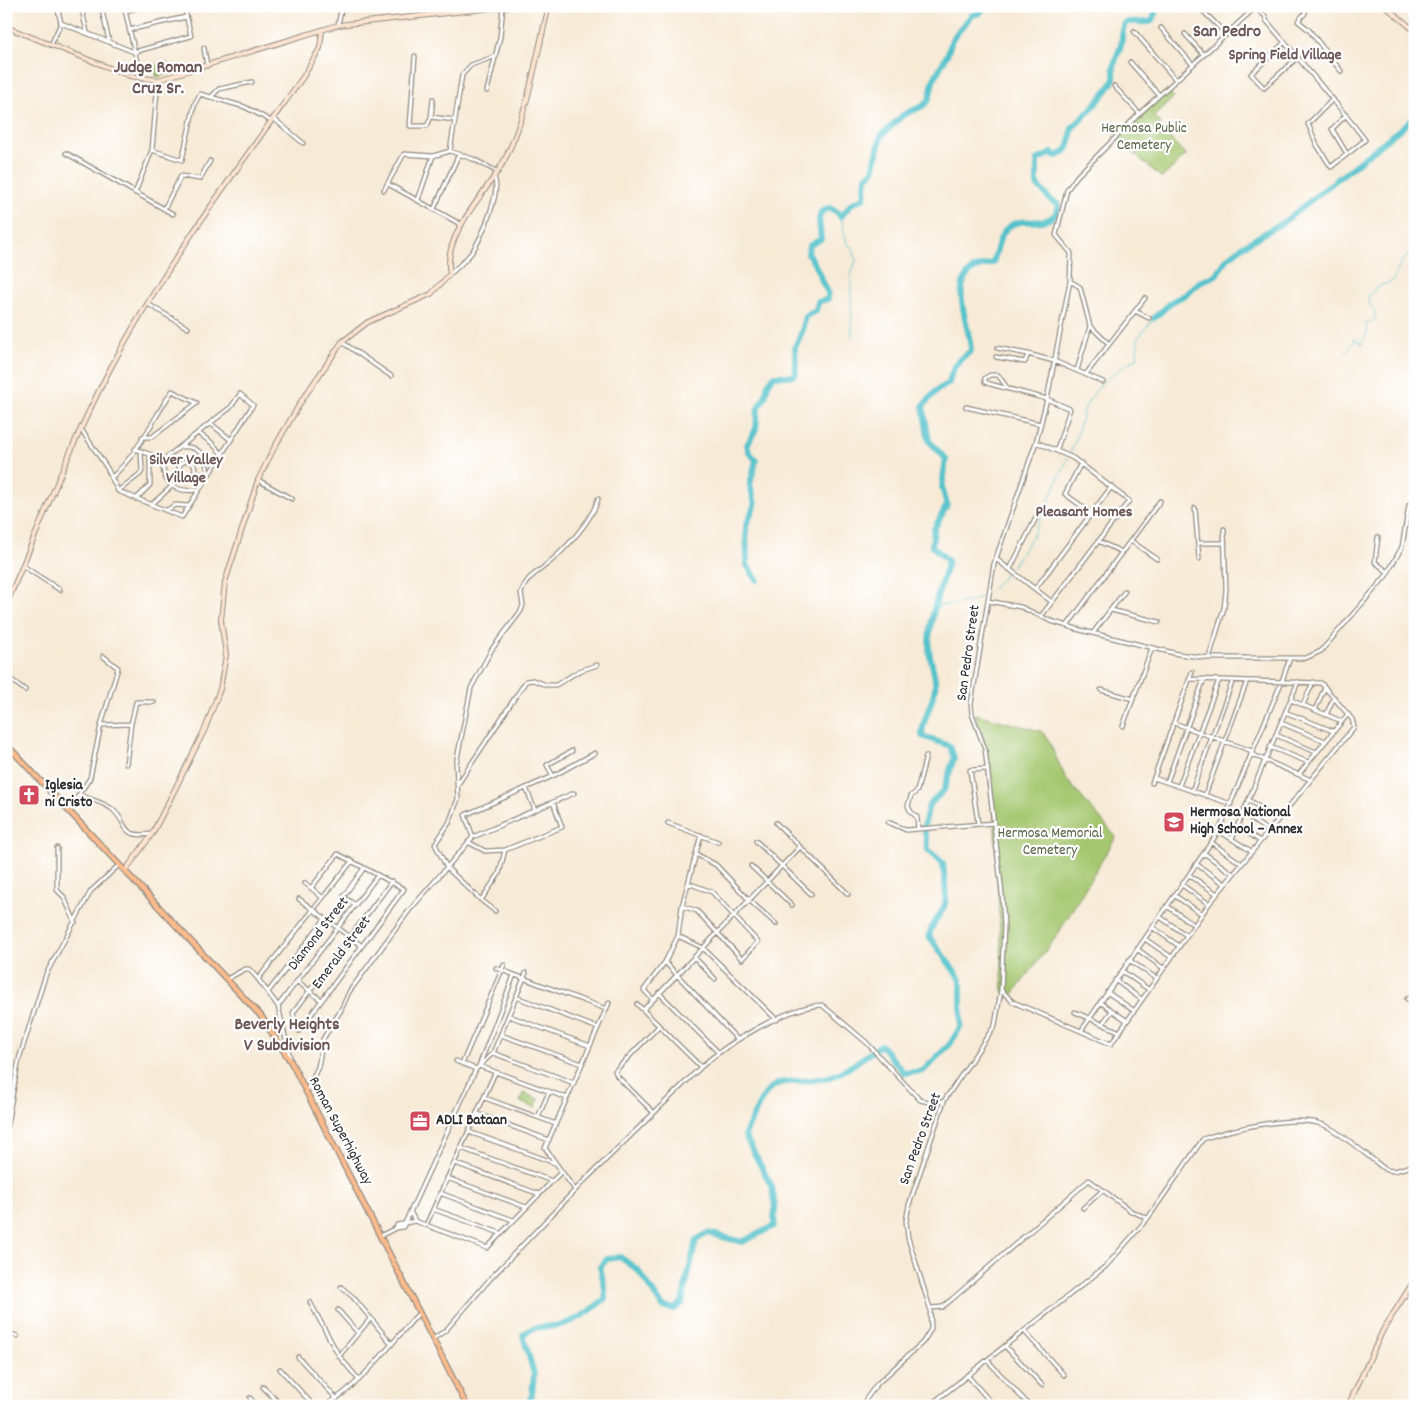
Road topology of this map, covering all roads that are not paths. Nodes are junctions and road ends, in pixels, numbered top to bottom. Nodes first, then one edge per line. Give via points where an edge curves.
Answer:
1 (57, 6) edge
2 (81, 6) edge
3 (101, 6) edge
4 (145, 6) edge
5 (184, 6) edge
6 (342, 6) edge
7 (511, 6) edge
8 (549, 6) edge
9 (1198, 6) edge
10 (1306, 6) edge
11 (1386, 6) edge
12 (503, 7) edge
13 (1256, 7) edge
14 (124, 8) edge
15 (186, 17) junction
16 (61, 22) junction
17 (1415, 22) edge
18 (338, 25) junction
19 (6, 27) edge
20 (1410, 27) junction
21 (1161, 28) dead end
22 (129, 30) junction
23 (322, 30) junction
24 (1134, 31) dead end
25 (1415, 31) edge
26 (87, 32) junction
27 (1185, 34) dead end
28 (1227, 35) junction
29 (110, 42) junction
30 (1285, 42) junction
31 (51, 45) junction
32 (204, 48) dead end
33 (134, 52) junction
34 (1204, 55) junction
35 (415, 56) dead end
36 (496, 56) junction
37 (1298, 57) junction
38 (1130, 62) dead end
39 (1193, 65) junction
40 (207, 66) junction
41 (1341, 71) dead end
42 (142, 79) junction
43 (158, 80) junction
44 (1176, 80) junction
45 (252, 82) dead end
46 (1114, 86) dead end
47 (487, 91) dead end
48 (1159, 96) junction
49 (211, 97) junction
50 (1332, 99) junction
51 (433, 100) dead end
52 (1140, 114) junction
53 (1346, 115) junction
54 (431, 118) junction
55 (272, 120) junction
56 (456, 120) junction
57 (303, 143) dead end
58 (152, 150) junction
59 (450, 151) junction
60 (66, 153) dead end
61 (459, 154) junction
62 (1347, 154) junction
63 (433, 156) junction
64 (210, 161) dead end
65 (498, 172) junction
66 (494, 178) junction
67 (388, 184) junction
68 (384, 190) dead end
69 (135, 193) junction
70 (418, 200) junction
71 (434, 209) junction
72 (164, 210) junction
73 (173, 214) dead end
74 (462, 225) junction
75 (450, 274) junction
76 (1070, 281) junction
77 (1145, 298) dead end
78 (148, 304) junction
79 (1135, 311) junction
80 (1149, 318) dead end
81 (1090, 326) junction
82 (188, 328) dead end
83 (342, 342) junction
84 (1109, 344) junction
85 (997, 348) dead end
86 (1028, 354) junction
87 (996, 356) dead end
88 (1054, 361) junction
89 (1077, 370) junction
90 (1086, 374) junction
91 (390, 376) dead end
92 (1103, 382) dead end
93 (1008, 388) junction
94 (1047, 399) junction
95 (966, 407) dead end
96 (210, 424) junction
97 (1041, 424) junction
98 (81, 429) junction
99 (198, 433) junction
100 (142, 436) junction
101 (231, 440) junction
102 (1036, 442) junction
103 (178, 448) junction
104 (135, 449) junction
105 (1057, 449) junction
106 (141, 451) junction
107 (222, 454) junction
108 (150, 455) junction
109 (163, 460) junction
110 (1081, 463) junction
111 (180, 465) junction
112 (194, 471) junction
113 (208, 474) junction
114 (111, 478) junction
115 (258, 480) junction
116 (171, 486) junction
117 (1112, 486) junction
118 (197, 490) junction
119 (118, 491) junction
120 (136, 499) junction
121 (292, 499) dead end
122 (598, 499) dead end
123 (1160, 501) dead end
124 (1415, 503) edge
125 (151, 505) junction
126 (189, 506) junction
127 (1195, 508) dead end
128 (166, 510) junction
129 (1040, 510) dead end
130 (1090, 512) junction
131 (1224, 529) dead end
132 (1378, 537) dead end
133 (1098, 541) junction
134 (1130, 541) junction
135 (1198, 543) junction
136 (1225, 543) junction
137 (1122, 552) junction
138 (996, 559) junction
139 (1157, 559) dead end
140 (1199, 559) dead end
141 (23, 566) junction
142 (1010, 570) junction
143 (1388, 572) junction
144 (1035, 588) junction
145 (60, 590) dead end
146 (1125, 591) dead end
147 (988, 601) junction
148 (1052, 602) junction
149 (6, 605) edge
150 (1111, 610) junction
151 (1042, 615) junction
152 (1159, 622) dead end
153 (1067, 626) junction
154 (1094, 633) junction
155 (1152, 648) junction
156 (103, 656) dead end
157 (1209, 658) junction
158 (1290, 658) junction
159 (597, 665) dead end
160 (1192, 672) dead end
161 (6, 676) edge
162 (1190, 679) junction
163 (1204, 679) junction
164 (1219, 680) junction
165 (1233, 680) junction
166 (1247, 680) junction
167 (1282, 681) junction
168 (1298, 682) junction
169 (1312, 682) junction
170 (1325, 687) junction
171 (25, 690) dead end
172 (1101, 690) dead end
173 (1334, 697) junction
174 (1134, 699) junction
175 (1290, 700) junction
176 (154, 702) dead end
177 (1303, 705) junction
178 (1314, 710) junction
179 (1286, 712) junction
180 (1348, 714) junction
181 (1326, 715) junction
182 (1341, 721) junction
183 (1174, 723) junction
184 (1281, 723) junction
185 (131, 724) junction
186 (101, 725) junction
187 (1123, 726) dead end
188 (1187, 727) junction
189 (1333, 731) junction
190 (1199, 732) junction
191 (1276, 735) junction
192 (1211, 736) junction
193 (1225, 741) junction
194 (1325, 741) junction
195 (6, 744) edge
196 (1270, 747) junction
197 (572, 751) dead end
198 (1316, 752) junction
199 (594, 753) dead end
200 (1252, 753) junction
201 (926, 756) dead end
202 (1265, 760) junction
203 (1308, 762) junction
204 (126, 764) dead end
205 (988, 769) junction
206 (1299, 774) junction
207 (553, 776) junction
208 (1154, 778) junction
209 (1311, 780) junction
210 (1152, 782) dead end
211 (1166, 782) junction
212 (458, 784) junction
213 (1179, 786) junction
214 (526, 788) junction
215 (1192, 791) junction
216 (574, 793) dead end
217 (78, 795) junction
218 (1205, 795) junction
219 (1249, 800) junction
220 (553, 802) junction
221 (1231, 804) junction
222 (69, 809) junction
223 (535, 810) junction
224 (1243, 813) junction
225 (1277, 820) junction
226 (888, 822) dead end
227 (668, 823) dead end
228 (776, 823) dead end
229 (978, 823) junction
230 (994, 823) junction
231 (1238, 826) junction
232 (918, 829) junction
233 (1219, 831) junction
234 (1268, 831) junction
235 (152, 834) junction
236 (701, 835) junction
237 (473, 838) junction
238 (1232, 838) junction
239 (756, 840) dead end
240 (1260, 841) junction
241 (468, 842) junction
242 (718, 842) dead end
243 (1212, 843) junction
244 (800, 847) junction
245 (58, 848) dead end
246 (505, 850) junction
247 (1251, 851) junction
248 (1204, 853) junction
249 (696, 854) junction
250 (352, 860) junction
251 (1196, 864) junction
252 (1242, 864) junction
253 (118, 865) junction
254 (752, 866) dead end
255 (782, 866) junction
256 (364, 868) junction
257 (447, 868) junction
258 (125, 871) junction
259 (1233, 874) junction
260 (378, 875) junction
261 (1189, 875) junction
262 (392, 881) junction
263 (767, 882) junction
264 (305, 883) dead end
265 (688, 883) junction
266 (1225, 884) junction
267 (1182, 885) junction
268 (311, 888) junction
269 (811, 894) dead end
270 (848, 894) dead end
271 (1217, 894) junction
272 (1174, 895) junction
273 (323, 898) junction
274 (299, 899) dead end
275 (481, 900) junction
276 (749, 900) junction
277 (1209, 904) junction
278 (356, 905) junction
279 (792, 905) dead end
280 (682, 906) junction
281 (1167, 906) junction
282 (314, 910) junction
283 (495, 910) dead end
284 (1202, 914) junction
285 (734, 916) junction
286 (1160, 917) junction
287 (325, 919) junction
288 (76, 922) junction
289 (776, 924) dead end
290 (1194, 925) junction
291 (338, 928) junction
292 (1152, 928) junction
293 (717, 933) junction
294 (1186, 935) junction
295 (678, 936) junction
296 (350, 937) junction
297 (1145, 939) junction
298 (362, 946) junction
299 (1179, 946) junction
300 (703, 948) junction
301 (1137, 949) junction
302 (694, 957) junction
303 (1171, 958) junction
304 (1129, 960) junction
305 (666, 962) junction
306 (504, 965) dead end
307 (496, 968) dead end
308 (1163, 968) junction
309 (502, 970) junction
310 (1122, 971) junction
311 (526, 973) dead end
312 (514, 975) junction
313 (676, 976) junction
314 (1156, 978) junction
315 (227, 979) junction
316 (258, 979) junction
317 (524, 979) junction
318 (715, 980) dead end
319 (1115, 980) junction
320 (297, 981) junction
321 (1148, 989) junction
322 (309, 990) junction
323 (1001, 990) junction
324 (268, 992) junction
325 (1108, 992) junction
326 (660, 993) junction
327 (516, 997) junction
328 (1415, 998) edge
329 (1407, 999) dead end
330 (321, 1000) junction
331 (653, 1000) junction
332 (1141, 1000) junction
333 (1100, 1002) junction
334 (609, 1003) dead end
335 (637, 1004) dead end
336 (278, 1006) junction
337 (606, 1009) junction
338 (643, 1010) junction
339 (1112, 1010) junction
340 (1134, 1010) junction
341 (1075, 1012) dead end
342 (509, 1016) junction
343 (1089, 1018) junction
344 (777, 1020) junction
345 (1126, 1020) junction
346 (1102, 1024) junction
347 (659, 1026) junction
348 (598, 1028) junction
349 (1081, 1031) junction
350 (1118, 1031) junction
351 (501, 1035) junction
352 (737, 1039) junction
353 (590, 1046) junction
354 (718, 1052) junction
355 (493, 1053) junction
356 (291, 1062) junction
357 (456, 1062) dead end
358 (462, 1064) junction
359 (582, 1064) junction
360 (701, 1067) junction
361 (478, 1068) junction
362 (496, 1073) junction
363 (574, 1082) junction
364 (306, 1092) junction
365 (550, 1092) junction
366 (485, 1098) junction
367 (567, 1098) junction
368 (944, 1101) junction
369 (654, 1113) junction
370 (478, 1114) junction
371 (538, 1118) junction
372 (556, 1124) junction
373 (6, 1130) edge
374 (469, 1132) junction
375 (549, 1140) junction
376 (462, 1148) junction
377 (455, 1163) junction
378 (556, 1164) junction
379 (1415, 1165) edge
380 (561, 1172) junction
381 (447, 1178) junction
382 (552, 1181) junction
383 (575, 1190) junction
384 (1103, 1190) junction
385 (440, 1194) junction
386 (539, 1194) junction
387 (526, 1207) junction
388 (1083, 1208) dead end
389 (433, 1209) junction
390 (410, 1211) junction
391 (1148, 1218) junction
392 (513, 1220) junction
393 (415, 1221) junction
394 (404, 1224) junction
395 (426, 1225) junction
396 (500, 1233) junction
397 (380, 1236) junction
398 (1415, 1279) edge
399 (341, 1287) dead end
400 (310, 1302) dead end
401 (930, 1308) junction
402 (338, 1310) dead end
403 (420, 1313) junction
404 (370, 1318) junction
405 (1024, 1331) junction
406 (6, 1332) edge
407 (358, 1333) junction
408 (17, 1336) dead end
409 (433, 1339) junction
410 (391, 1343) junction
411 (1005, 1346) junction
412 (339, 1356) junction
413 (298, 1357) dead end
414 (987, 1360) junction
415 (280, 1369) dead end
416 (968, 1375) junction
417 (1064, 1375) dead end
418 (359, 1380) junction
419 (1042, 1385) dead end
420 (263, 1387) dead end
421 (250, 1398) dead end
422 (337, 1399) junction
423 (1028, 1404) edge
424 (256, 1406) edge
425 (282, 1406) edge
426 (314, 1406) edge
427 (324, 1406) edge
428 (467, 1406) edge
429 (860, 1406) edge
430 (929, 1406) edge
431 (994, 1406) edge
432 (1348, 1406) edge

1 - 16 street
2 - 26 street
3 - 29 street
4 - 14 street
5 - 15 street
6 - 18 street
7 - 12 street
8 - 65 street via 529,92
9 - 28 street
10 - 41 street via 1298,21
11 - 20 street
12 - 18 street
12 - 36 street
13 - 28 street, San Pedro Street
13 - 30 street
14 - 22 street
15 - 22 street
15 - 33 street via 191,36
16 - 26 street
16 - 31 street
17 - 20 street
18 - 23 street
19 - 31 street
20 - 25 street
21 - 39 street
22 - 33 street
23 - 40 street
23 - 55 street via 320,48
24 - 44 street
26 - 29 street
27 - 34 street
28 - 34 street, San Pedro Street
29 - 33 street
30 - 37 street
30 - 37 street via 1251,74 1264,88
31 - 42 street
32 - 40 street
33 - 42 street
34 - 39 street, San Pedro Street
35 - 54 street via 410,126 427,126
36 - 47 street
36 - 56 street via 477,62 464,71
37 - 50 street
38 - 48 street
39 - 44 street, San Pedro Street
40 - 43 street
42 - 43 street
43 - 58 street
44 - 48 street, San Pedro Street
45 - 49 street via 219,89
46 - 52 street
48 - 52 street, San Pedro Street
49 - 55 street via 245,107
49 - 58 street via 197,96 182,160
50 - 53 street
50 - 62 street via 1308,124 1331,167
51 - 54 street
52 - 76 street, San Pedro Street via 1067,190 1056,235 1071,253
53 - 62 street via 1332,129
53 - 62 street via 1365,140
54 - 56 street
55 - 57 street
55 - 78 street via 179,252
56 - 59 street
58 - 69 street
59 - 61 street
59 - 63 street
60 - 69 street
61 - 65 street
61 - 71 street
63 - 67 street via 402,156
63 - 70 street
64 - 72 street via 200,179 182,176
65 - 66 street
66 - 74 street
66 - 75 street via 497,187 494,200 475,246
67 - 68 street
67 - 70 street
69 - 72 street
70 - 71 street
71 - 74 street
72 - 73 street
74 - 75 street via 449,253
75 - 83 street via 431,294 368,322
76 - 81 street via 1080,287
76 - 88 street, San Pedro Street
77 - 79 street
78 - 82 street
78 - 98 street
79 - 80 street
79 - 84 street
81 - 84 street
81 - 89 street
83 - 91 street
83 - 115 street via 298,408
84 - 90 street
85 - 86 street
86 - 87 street via 1026,362
86 - 88 street
88 - 89 street
88 - 94 street, San Pedro Street
89 - 90 street
90 - 92 street
93 - 93 street via 998,375 985,378 986,383
93 - 94 street
94 - 97 street, San Pedro Street
94 - 105 street via 1071,411
95 - 97 street
96 - 99 street
96 - 101 street
96 - 101 street via 231,408 240,394 253,405
97 - 102 street, San Pedro Street
98 - 114 street
98 - 141 street
99 - 103 street
99 - 107 street
100 - 100 street via 152,438 197,404 172,391
100 - 104 street
101 - 107 street
102 - 105 street
102 - 138 street, San Pedro Street
103 - 109 street
103 - 113 street via 187,446 199,450 204,455
104 - 106 street
104 - 114 street
105 - 110 street
106 - 108 street
106 - 119 street via 142,471
107 - 113 street
108 - 109 street
108 - 120 street via 150,485
109 - 111 street
109 - 116 street via 164,476
110 - 117 street
110 - 130 street via 1065,494
111 - 112 street via 191,462
111 - 112 street via 180,473 184,476
112 - 113 street
113 - 118 street
114 - 119 street
115 - 121 street
115 - 235 street via 222,598 221,620 226,655 220,689 205,729
116 - 118 street
116 - 125 street
117 - 130 street
117 - 133 street via 1129,501
118 - 126 street
119 - 120 street
120 - 125 street
122 - 212 street via 593,513 581,529 548,564 529,577 521,590 521,611 492,649 474,680 457,758
123 - 134 street
124 - 143 street via 1408,505 1402,547
125 - 128 street
126 - 128 street via 175,505
126 - 128 street via 182,517
127 - 135 street
129 - 142 street
130 - 144 street
131 - 136 street
132 - 143 street via 1375,562
133 - 137 street
133 - 148 street
134 - 137 street
134 - 139 street
135 - 136 street
135 - 140 street
136 - 157 street via 1224,608
137 - 153 street
138 - 142 street
138 - 147 street, San Pedro Street
141 - 145 street
141 - 149 street
142 - 144 street
143 - 158 street via 1321,651 1306,658
144 - 148 street
146 - 150 street
147 - 151 street
147 - 205 street, San Pedro Street via 971,704
148 - 151 street
150 - 152 street
150 - 154 street
151 - 153 street
153 - 154 street
154 - 155 street
155 - 157 street
155 - 174 street
156 - 186 street via 118,668
157 - 158 street
158 - 167 street
159 - 212 street via 556,685 533,680 526,682
160 - 162 street
161 - 171 street
162 - 163 street
162 - 183 street
163 - 164 street
163 - 188 street
164 - 165 street
164 - 190 street
165 - 166 street
165 - 192 street
166 - 167 street
166 - 193 street
167 - 168 street
167 - 200 street
168 - 169 street
168 - 175 street
169 - 170 street
169 - 177 street
170 - 173 street
170 - 178 street
172 - 174 street
173 - 180 street
173 - 181 street
174 - 187 street
175 - 177 street
175 - 179 street
176 - 185 street via 136,702
177 - 178 street
178 - 181 street
179 - 184 street
179 - 189 street
180 - 182 street
180 - 209 street via 1354,727
181 - 182 street
182 - 189 street
183 - 188 street
183 - 208 street
184 - 191 street
184 - 194 street
185 - 186 street
185 - 204 street
186 - 217 street via 90,778
188 - 190 street
188 - 211 street
189 - 194 street
190 - 192 street
190 - 213 street
191 - 196 street
191 - 198 street
192 - 193 street
192 - 215 street
193 - 200 street
193 - 218 street
194 - 198 street
195 - 222 main road, Roman Superhighway
196 - 202 street
196 - 203 street
197 - 207 street via 547,764
198 - 203 street
199 - 207 street
200 - 202 street
200 - 221 street
201 - 232 street via 917,791 911,796 908,806 917,817
202 - 206 street
202 - 219 street
203 - 206 street
205 - 229 street via 970,770
205 - 230 street, San Pedro Street
206 - 209 street
207 - 214 street
208 - 210 street
208 - 211 street
209 - 225 street
211 - 213 street
212 - 257 street via 458,799 452,817 436,842
213 - 215 street
214 - 223 street
214 - 237 street via 465,815
215 - 218 street
216 - 220 street
217 - 222 street
217 - 235 street via 112,809 130,832
218 - 221 street
219 - 224 street
219 - 225 street
220 - 223 street
220 - 246 street via 562,827
221 - 233 street
222 - 253 main road, Roman Superhighway
223 - 237 street
224 - 231 street
224 - 234 street
225 - 234 street
226 - 232 street via 906,830
227 - 236 street
228 - 244 street
229 - 230 street
229 - 232 street
230 - 323 street, San Pedro Street via 1004,926
231 - 238 street
231 - 240 street
233 - 238 street
233 - 243 street
234 - 240 street
235 - 258 street
236 - 242 street
236 - 249 street
237 - 241 street
238 - 247 street
239 - 255 street
240 - 247 street
241 - 246 street via 485,851
241 - 257 street
243 - 248 street
243 - 252 street
244 - 255 street
244 - 270 street
245 - 288 street via 57,890
246 - 275 street via 499,874
247 - 252 street
248 - 251 street
248 - 259 street
249 - 265 street
249 - 276 street via 716,865
250 - 256 street
250 - 268 street via 338,854
250 - 273 street
251 - 261 street
251 - 266 street
252 - 259 street
253 - 258 main road, Roman Superhighway
253 - 288 street via 91,891
254 - 263 street
255 - 263 street
255 - 269 street
256 - 260 street
256 - 278 street via 343,897
257 - 275 street
257 - 364 street via 408,912 349,992 323,1039 318,1067
258 - 315 main road, Roman Superhighway
259 - 266 street
260 - 262 street
260 - 278 street, Diamond Street
261 - 267 street
261 - 271 street
262 - 296 street
262 - 298 street, Emerald Street via 404,889
263 - 276 street
263 - 279 street
264 - 268 street
265 - 280 street
265 - 285 street via 712,892
266 - 271 street
267 - 272 street
267 - 277 street
268 - 273 street
271 - 277 street
272 - 281 street
272 - 284 street
273 - 282 street
274 - 282 street
275 - 283 street
276 - 285 street
276 - 289 street
277 - 284 street
278 - 291 street, Diamond Street
280 - 293 street via 697,911
280 - 295 street
281 - 286 street
281 - 290 street
282 - 287 street
282 - 316 street
284 - 290 street
285 - 293 street
285 - 293 street via 758,942 742,959
286 - 292 street
286 - 294 street
287 - 291 street
287 - 324 street
288 - 373 street via 46,974 19,1059
290 - 294 street
291 - 296 street
291 - 320 street, Diamond Street
292 - 297 street
292 - 299 street
293 - 300 street
294 - 299 street
295 - 300 street
295 - 305 street
296 - 298 street
296 - 322 street
297 - 301 street
297 - 303 street
298 - 330 street, Emerald Street
299 - 303 street
300 - 302 street
300 - 344 street
301 - 304 street
301 - 308 street
302 - 313 street
302 - 318 street
303 - 308 street
304 - 310 street
304 - 314 street
305 - 313 street
305 - 331 street via 644,990
306 - 309 street
307 - 309 street
308 - 314 street
309 - 312 street
309 - 358 street
310 - 319 street
310 - 321 street
311 - 317 street
312 - 317 street
312 - 361 street
313 - 326 street
313 - 352 street
314 - 321 street
315 - 316 street via 245,969
315 - 356 main road, Roman Superhighway via 261,1016
316 - 324 street
317 - 327 street
317 - 337 street
319 - 325 street
319 - 332 street
320 - 322 street
320 - 336 street, Diamond Street
321 - 332 street
322 - 330 street
322 - 330 street, Emerald Street via 292,1013 298,1031
323 - 349 street via 1013,1002
323 - 368 street, San Pedro Street via 995,1025
324 - 336 street
325 - 333 street
325 - 340 street
326 - 331 street
326 - 354 street
327 - 342 street
327 - 348 street
328 - 329 street
331 - 338 street
332 - 340 street
333 - 339 street
333 - 343 street
334 - 337 street
335 - 338 street
336 - 356 street
337 - 348 street
338 - 347 street
339 - 345 street
339 - 346 street
340 - 345 street
341 - 343 street
342 - 351 street
342 - 353 street
343 - 346 street
343 - 349 street
344 - 352 street
344 - 368 street via 822,1005 866,1042 920,1100
345 - 350 street
346 - 350 street
347 - 360 street
347 - 369 street via 615,1071
348 - 353 street
349 - 350 street via 1111,1044
351 - 355 street
351 - 359 street
352 - 354 street
353 - 359 street
354 - 360 street
355 - 361 street
355 - 363 street
356 - 364 main road, Roman Superhighway
357 - 358 street
358 - 361 street
359 - 363 street
360 - 369 street
361 - 362 street
361 - 390 street
362 - 365 street
362 - 366 street
363 - 367 street
364 - 397 main road, Roman Superhighway
365 - 367 street
365 - 371 street
366 - 370 street
366 - 371 street
367 - 372 street
368 - 401 street, San Pedro Street via 906,1221 908,1238
369 - 383 street
370 - 374 street
370 - 375 street
371 - 372 street
372 - 375 street
374 - 376 street
374 - 378 street
375 - 378 street via 545,1148
376 - 377 street
376 - 382 street
377 - 381 street
377 - 386 street
378 - 380 street
379 - 391 street via 1386,1170 1325,1125 1292,1120 1203,1139
380 - 382 street
380 - 383 street
381 - 385 street
381 - 387 street
382 - 386 street
383 - 409 street via 446,1330
384 - 388 street
384 - 391 street
384 - 401 street via 1089,1180 951,1300 942,1307
385 - 389 street
385 - 392 street
386 - 387 street
387 - 392 street
389 - 395 street
389 - 396 street
390 - 393 street
390 - 394 street
391 - 405 street via 1106,1266
392 - 396 street
393 - 394 street
393 - 395 street
394 - 397 street
395 - 396 street via 487,1248
397 - 403 main road, Roman Superhighway
398 - 432 street via 1383,1330
399 - 404 street
400 - 412 street
401 - 429 street, San Pedro Street via 929,1336 877,1384
402 - 407 street
403 - 409 main road, Roman Superhighway
403 - 410 street
404 - 407 street
404 - 410 street
405 - 411 street
405 - 417 street
406 - 408 street
407 - 412 street
409 - 428 main road, Roman Superhighway
410 - 418 street
411 - 414 street
411 - 419 street
412 - 418 street
413 - 422 street
414 - 416 street
414 - 423 street
415 - 426 street
416 - 430 street
416 - 431 street
418 - 422 street
420 - 425 street
421 - 424 street
422 - 427 street

